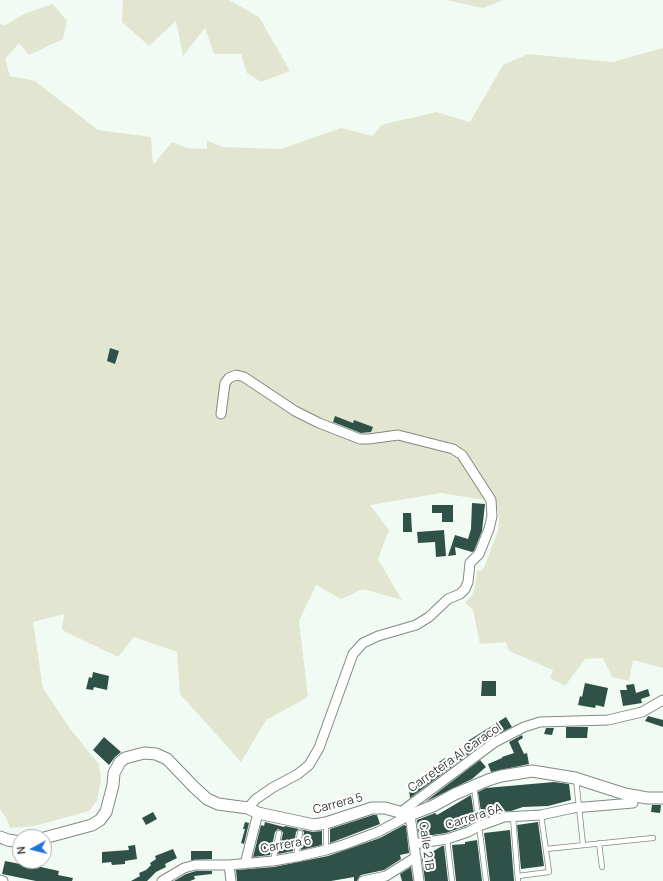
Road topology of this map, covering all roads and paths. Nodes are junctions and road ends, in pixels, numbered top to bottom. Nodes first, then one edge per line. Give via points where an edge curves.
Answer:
1 (221, 414) dead end
2 (663, 700) edge
3 (575, 778) junction
4 (474, 786) junction
5 (663, 798) edge
6 (633, 803) dead end
7 (578, 808) junction
8 (253, 811) junction
9 (405, 813) junction
10 (541, 815) junction
11 (513, 817) junction
12 (326, 823) junction
13 (479, 826) junction
14 (279, 833) dead end
15 (300, 833) dead end
16 (52, 836) edge
17 (0, 837) edge
18 (653, 838) dead end
19 (447, 839) junction
20 (12, 841) edge
21 (600, 843) junction
22 (414, 844) junction
23 (583, 845) junction
24 (546, 849) junction
25 (326, 850) junction
26 (296, 857) junction
27 (416, 857) junction
28 (273, 861) junction
29 (245, 864) junction
30 (229, 865) junction
31 (602, 867) dead end
32 (386, 878) edge
33 (518, 879) edge
34 (0, 880) edge
35 (3, 881) edge
36 (162, 881) edge
37 (231, 881) edge
38 (364, 881) edge
39 (419, 881) edge
40 (452, 881) edge
41 (486, 881) edge

1 - 8 street via 224,383 236,375 244,377 295,411 360,439 398,436 454,449 462,455 491,500 492,516 489,529 479,554 470,563 465,589 448,599 416,625 378,636 363,644 353,654 319,748 309,765 256,799
2 - 9 street, Carretera Al Caracol via 642,712 608,720 540,722 524,727 494,742
3 - 4 street, Carrera 6 via 532,771 501,776
3 - 5 street, Carrera 6 via 625,794
3 - 7 lane
4 - 9 street, Carrera 6 via 433,806
4 - 13 lane
6 - 7 street, Carrera 6A
7 - 10 street, Carrera 6A
7 - 23 lane
8 - 12 street, Carrera 5 via 307,824
8 - 16 street, Carrera 5 via 218,804 207,799 167,759 156,754 144,753 120,762 114,773 106,812 100,820 92,825
8 - 29 street
9 - 12 street, Carrera 5 via 372,808
9 - 22 street, Calle 21B
9 - 25 street, Carrera 6 via 378,832
10 - 11 street, Carrera 6A
10 - 24 lane
11 - 13 street, Carrera 6A via 504,817
11 - 33 lane
12 - 25 lane
13 - 19 street, Carrera 6A
13 - 41 lane
14 - 28 lane
15 - 26 lane
17 - 20 street
18 - 21 lane
19 - 22 street, Carrera 6A
19 - 40 lane
21 - 23 lane
21 - 31 lane
22 - 27 street, Calle 21B
23 - 24 lane
24 - 33 lane via 549,872
25 - 26 street, Carrera 6
26 - 28 street, Carrera 6
27 - 32 street
27 - 39 street, Calle 21B
28 - 29 street, Carrera 6
29 - 30 street, Carrera 6
30 - 36 street, Carrera 6 via 184,868
30 - 37 street
32 - 38 street
34 - 35 street

